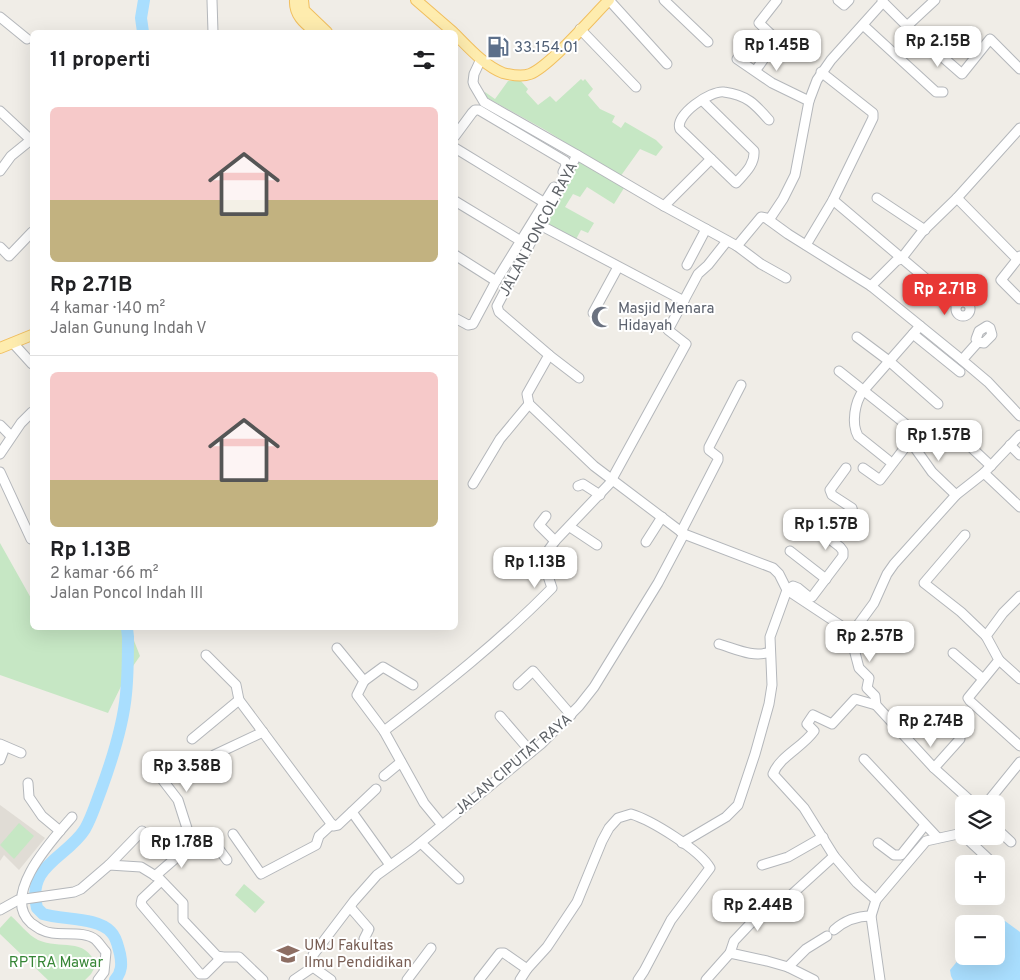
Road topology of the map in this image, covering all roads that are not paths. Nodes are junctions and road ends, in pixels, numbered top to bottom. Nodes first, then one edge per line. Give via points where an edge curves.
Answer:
1 (212, 0) edge
2 (295, 0) edge
3 (303, 0) edge
4 (416, 0) edge
5 (607, 0) edge
6 (664, 0) edge
7 (777, 0) edge
8 (838, 0) edge
9 (848, 0) edge
10 (935, 0) edge
11 (883, 1) edge
12 (0, 17) edge
13 (863, 25) junction
14 (907, 26) junction
15 (580, 29) junction
16 (213, 30) edge
17 (316, 30) edge
18 (317, 30) edge
19 (450, 30) edge
20 (458, 38) edge
21 (27, 39) dead end
22 (708, 42) dead end
23 (481, 58) junction
24 (736, 59) dead end
25 (667, 64) dead end
26 (758, 67) dead end
27 (1020, 69) edge
28 (821, 72) junction
29 (636, 87) dead end
30 (943, 92) dead end
31 (702, 100) junction
32 (809, 101) junction
33 (0, 111) edge
34 (770, 120) dead end
35 (1020, 128) edge
36 (458, 132) edge
37 (30, 138) edge
38 (30, 142) edge
39 (458, 150) edge
40 (577, 156) junction
41 (711, 159) junction
42 (0, 171) edge
43 (877, 198) dead end
44 (958, 198) junction
45 (832, 200) junction
46 (458, 203) edge
47 (545, 203) junction
48 (664, 206) junction
49 (765, 218) junction
50 (540, 225) junction
51 (706, 229) junction
52 (924, 230) junction
53 (30, 234) edge
54 (521, 240) junction
55 (727, 241) junction
56 (806, 245) junction
57 (737, 246) junction
58 (0, 247) edge
59 (458, 257) edge
60 (1019, 257) edge
61 (901, 259) junction
62 (687, 265) dead end
63 (618, 267) junction
64 (786, 278) dead end
65 (496, 281) junction
66 (871, 286) junction
67 (1020, 299) edge
68 (684, 301) junction
69 (957, 305) dead end
70 (593, 313) dead end
71 (458, 320) edge
72 (920, 326) junction
73 (913, 334) junction
74 (30, 336) edge
75 (857, 337) dead end
76 (978, 342) dead end
77 (13, 343) junction
78 (0, 348) edge
79 (549, 355) junction
80 (962, 360) junction
81 (889, 361) junction
82 (30, 362) edge
83 (839, 371) dead end
84 (960, 372) dead end
85 (579, 378) dead end
86 (741, 385) dead end
87 (863, 391) junction
88 (529, 404) junction
89 (938, 404) dead end
90 (1019, 413) edge
91 (30, 414) edge
92 (0, 425) edge
93 (912, 430) dead end
94 (958, 435) dead end
95 (1020, 435) edge
96 (11, 436) junction
97 (1010, 445) junction
98 (0, 454) edge
99 (1020, 455) edge
100 (888, 460) dead end
101 (846, 468) dead end
102 (863, 468) dead end
103 (987, 469) junction
104 (0, 472) edge
105 (612, 480) junction
106 (473, 484) dead end
107 (578, 486) dead end
108 (956, 495) junction
109 (600, 496) junction
110 (1020, 507) edge
111 (799, 515) dead end
112 (546, 516) dead end
113 (662, 517) junction
114 (570, 527) junction
115 (682, 533) junction
116 (965, 535) dead end
117 (30, 536) edge
118 (833, 541) junction
119 (555, 542) junction
120 (646, 542) dead end
121 (597, 545) dead end
122 (790, 551) dead end
123 (826, 579) junction
124 (787, 590) junction
125 (1020, 596) edge
126 (852, 633) junction
127 (986, 636) junction
128 (719, 644) dead end
129 (337, 648) dead end
130 (770, 652) junction
131 (953, 653) dead end
132 (206, 655) dead end
133 (998, 660) junction
134 (983, 679) junction
135 (1020, 679) edge
136 (364, 681) junction
137 (518, 684) dead end
138 (413, 685) dead end
139 (239, 700) junction
140 (876, 705) junction
141 (571, 715) junction
142 (500, 716) dead end
143 (384, 731) junction
144 (263, 732) junction
145 (960, 739) dead end
146 (192, 740) dead end
147 (3, 746) edge
148 (1020, 746) edge
149 (531, 752) junction
150 (21, 753) dead end
151 (214, 755) dead end
152 (864, 759) dead end
153 (0, 760) edge
154 (148, 761) dead end
155 (401, 762) junction
156 (1020, 763) edge
157 (934, 768) junction
158 (384, 776) dead end
159 (28, 784) dead end
160 (376, 788) dead end
161 (964, 795) edge
162 (993, 795) edge
163 (352, 812) junction
164 (72, 816) dead end
165 (332, 824) junction
166 (442, 824) junction
167 (925, 825) junction
168 (60, 831) junction
169 (142, 831) dead end
170 (233, 834) dead end
171 (955, 835) edge
172 (1005, 836) edge
173 (823, 837) junction
174 (937, 837) junction
175 (421, 842) junction
176 (878, 842) dead end
177 (1011, 842) dead end
178 (192, 844) junction
179 (974, 845) edge
180 (686, 846) junction
181 (985, 855) edge
182 (834, 856) junction
183 (226, 860) dead end
184 (109, 865) junction
185 (390, 865) junction
186 (762, 865) dead end
187 (158, 878) junction
188 (459, 879) dead end
189 (790, 896) dead end
190 (23, 899) junction
191 (876, 900) junction
192 (350, 907) junction
193 (0, 910) edge
194 (745, 915) dead end
195 (871, 916) junction
196 (364, 939) dead end
197 (431, 948) dead end
198 (730, 953) junction
199 (222, 957) junction
200 (313, 967) junction
201 (788, 967) junction
202 (527, 969) junction
203 (810, 979) edge
204 (98, 980) edge
205 (263, 980) edge
206 (294, 980) edge
207 (331, 980) edge
208 (407, 980) edge
209 (479, 980) edge
210 (520, 980) edge
211 (638, 980) edge
212 (706, 980) edge
213 (880, 980) edge

1 - 16 street
2 - 17 main road via 301,20
3 - 18 main road via 304,10
4 - 19 main road
5 - 15 main road
5 - 25 street
6 - 22 street
7 - 26 street via 759,23 777,40
8 - 9 street via 844,5
10 - 14 street
11 - 13 street
11 - 14 street
12 - 21 street
13 - 28 street
13 - 30 street via 936,92
14 - 27 street via 962,74 990,39
15 - 23 main road via 552,58 530,74 502,72
15 - 29 street
20 - 23 main road
23 - 40 street, JALAN PONCOL RAYA via 473,82 484,102
24 - 32 street via 772,83
28 - 32 street
28 - 45 street via 873,112 874,118
31 - 34 street via 723,92 748,98
31 - 41 street via 688,111 679,126
31 - 41 street via 754,151 748,169 736,183
32 - 49 street via 795,175 783,199
33 - 37 street
35 - 44 street
36 - 47 street via 472,113 479,110 565,161 566,166
38 - 42 street via 11,156
39 - 47 street
40 - 48 street
40 - 50 street, JALAN PONCOL RAYA
41 - 48 street
43 - 52 street
44 - 52 street
44 - 60 street
45 - 56 street
45 - 61 street
46 - 54 street
47 - 54 street
48 - 51 street
49 - 56 street
49 - 57 street
50 - 63 street
50 - 79 street, JALAN PONCOL RAYA via 497,306 498,312
51 - 55 street
51 - 62 street
52 - 61 street
53 - 58 street via 9,256
54 - 65 street
55 - 57 street
55 - 68 street via 698,274
56 - 66 street
57 - 64 street
59 - 65 street
60 - 67 street via 1001,280
61 - 66 street
61 - 69 street
63 - 68 street
63 - 70 street
65 - 71 street via 473,324
66 - 72 street
68 - 105 street via 668,331 686,344
72 - 73 street
72 - 80 street
73 - 81 street
73 - 84 street
74 - 77 main road
75 - 81 street
76 - 80 street
77 - 78 main road
77 - 82 street
79 - 85 street
79 - 88 street via 527,394
80 - 90 street
81 - 87 street
81 - 89 street
83 - 87 street
86 - 115 street, JALAN CIPUTAT RAYA via 708,447 718,460
87 - 93 street
87 - 100 street via 857,401 855,432
88 - 105 street
88 - 106 street via 500,438
91 - 96 street
92 - 96 street
94 - 103 street
95 - 97 street
96 - 98 street
97 - 99 street
97 - 103 street
101 - 118 street via 830,490 852,508 853,513
102 - 108 street via 880,480 910,441 932,472
103 - 108 street
103 - 110 street
104 - 117 street
105 - 109 street
105 - 113 street
107 - 109 street via 584,484
108 - 126 street via 894,564 874,603
109 - 114 street
111 - 118 street
112 - 119 street via 538,525
113 - 115 street
113 - 120 street
114 - 119 street
114 - 121 street
115 - 124 street via 772,568
115 - 141 street, JALAN CIPUTAT RAYA via 658,583 594,687
116 - 127 street via 924,583 968,617
118 - 123 street via 844,556
119 - 143 street via 540,562 552,588 522,619 446,684
122 - 123 street
123 - 124 street via 812,597 793,586
124 - 126 street
124 - 130 street via 770,636
125 - 127 street
126 - 140 street via 848,641 854,649 859,668 868,677 867,688 875,696
127 - 133 street
128 - 130 street via 748,653
129 - 136 street
130 - 180 street via 772,685 738,805
131 - 134 street
132 - 139 street via 236,685
133 - 134 street
133 - 135 street
134 - 148 street via 968,700
136 - 138 street via 383,667
136 - 143 street via 357,695
137 - 141 street via 533,671
139 - 144 street
139 - 146 street
140 - 157 street
140 - 173 street via 854,699 832,724 813,715 807,724 814,730 812,735 774,769 773,775 804,808
141 - 149 street, JALAN CIPUTAT RAYA
142 - 149 street
143 - 155 street
144 - 151 street
144 - 165 street
145 - 157 street
147 - 150 street
147 - 153 street
149 - 166 street, JALAN CIPUTAT RAYA
152 - 167 street
154 - 178 street via 178,800
155 - 158 street
155 - 166 street via 424,803
156 - 162 street
157 - 161 street
159 - 168 street via 29,797 42,816
160 - 163 street
163 - 165 street via 338,825
163 - 185 street
164 - 168 street
165 - 170 street via 319,836 316,845 261,874
166 - 175 street, JALAN CIPUTAT RAYA
167 - 174 street
167 - 176 street via 901,855 894,855
168 - 190 street via 27,875 22,888
169 - 184 street
171 - 174 street
172 - 177 street
173 - 182 street
173 - 186 street via 788,857
174 - 191 street via 922,844
175 - 185 street, JALAN CIPUTAT RAYA
175 - 188 street
178 - 183 street via 210,837
178 - 187 street
179 - 181 street
180 - 202 street via 638,816 631,814 618,818 602,841 570,914 548,947
180 - 211 street via 710,868 671,920
182 - 189 street
182 - 191 street
184 - 187 street via 141,867
184 - 190 street via 74,892
185 - 192 street, JALAN CIPUTAT RAYA via 377,875
187 - 199 street via 183,903 184,920
187 - 199 street via 141,904 200,974 205,974
190 - 193 street
190 - 204 street via 19,904 22,913 41,930 95,939 106,952 104,972
191 - 195 street
192 - 196 street via 369,929
192 - 200 street, JALAN CIPUTAT RAYA via 313,955
194 - 198 street via 751,922 734,941
195 - 201 street via 856,918 839,926 806,949
195 - 213 street
197 - 208 street
198 - 201 street
198 - 212 street
199 - 205 street via 240,957
200 - 206 street
200 - 207 street
201 - 203 street
202 - 209 street via 500,953
202 - 210 street

